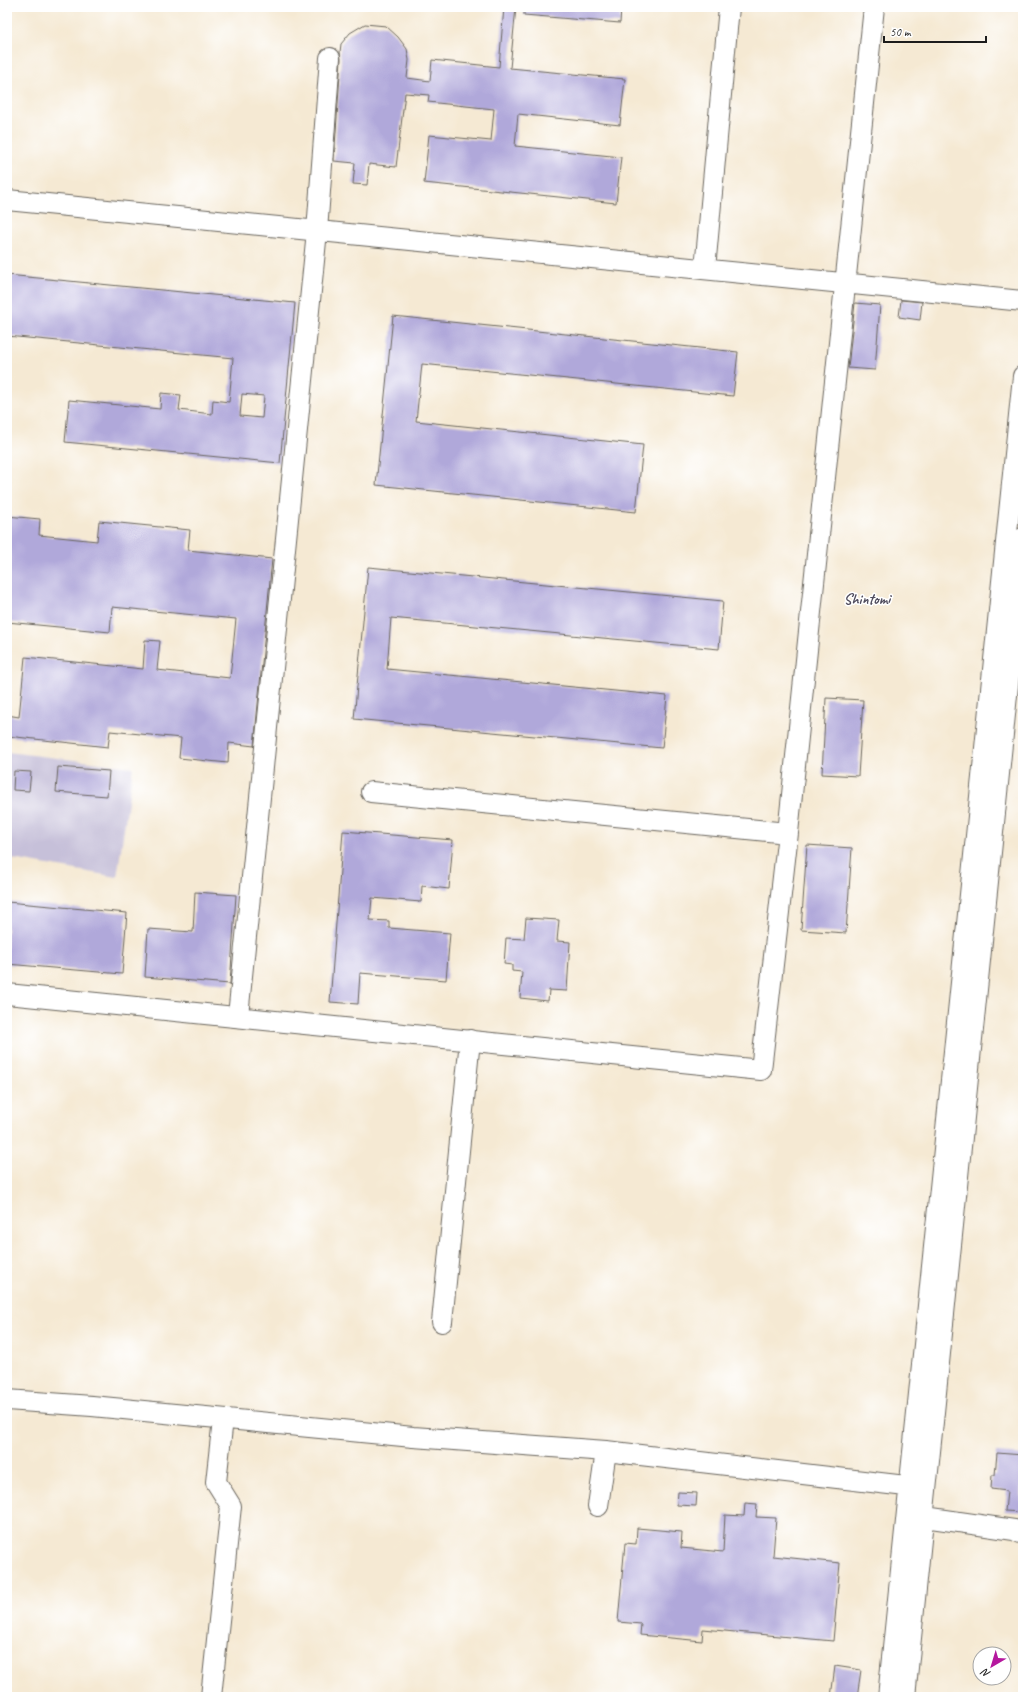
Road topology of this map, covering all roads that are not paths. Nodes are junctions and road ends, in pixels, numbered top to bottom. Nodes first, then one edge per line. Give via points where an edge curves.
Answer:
1 (729, 7) edge
2 (874, 7) edge
3 (330, 58) dead end
4 (7, 200) edge
5 (318, 231) junction
6 (706, 269) junction
7 (846, 283) junction
8 (1023, 301) edge
9 (1023, 376) edge
10 (1023, 538) edge
11 (1008, 685) edge
12 (371, 792) dead end
13 (788, 833) junction
14 (7, 994) edge
15 (238, 1016) junction
16 (470, 1040) junction
17 (442, 1322) dead end
18 (7, 1400) edge
19 (223, 1419) junction
20 (606, 1451) junction
21 (918, 1487) junction
22 (598, 1506) dead end
23 (915, 1516) junction
24 (1023, 1534) edge
25 (211, 1697) edge
26 (888, 1697) edge
27 (905, 1697) edge

1 - 6 street
2 - 7 street
3 - 5 street
4 - 5 street
5 - 6 street
5 - 15 street
6 - 7 street
7 - 8 street
7 - 13 street
9 - 11 street
10 - 11 street
11 - 21 street
12 - 13 street
13 - 16 street via 761,1070
14 - 15 street
15 - 16 street
16 - 17 street
18 - 19 street
19 - 20 street via 413,1437
19 - 25 street via 216,1482 231,1506
20 - 21 street
20 - 22 street
21 - 23 street
23 - 24 street via 1014,1530
23 - 26 street
23 - 27 street

